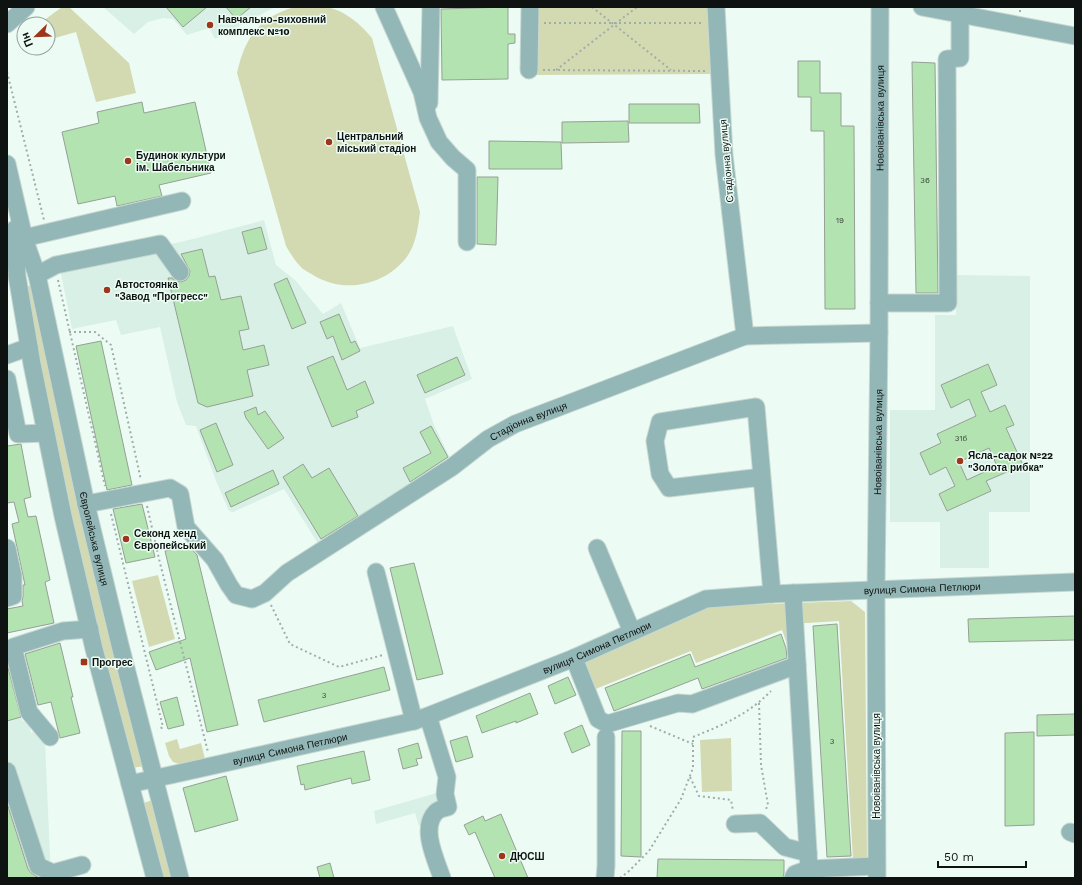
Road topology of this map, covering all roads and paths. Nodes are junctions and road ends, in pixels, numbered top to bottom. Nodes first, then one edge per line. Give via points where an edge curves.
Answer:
1 (26, 7) edge
2 (384, 7) edge
3 (431, 7) edge
4 (592, 7) edge
5 (637, 7) edge
6 (880, 7) edge
7 (922, 7) edge
8 (960, 14) junction
9 (530, 15) edge
10 (717, 15) edge
11 (7, 24) edge
12 (614, 24) junction
13 (1075, 36) edge
14 (529, 70) joint
15 (555, 70) junction
16 (672, 71) junction
17 (720, 71) junction
18 (7, 72) edge
19 (428, 118) junction
20 (7, 164) edge
21 (14, 199) junction
22 (182, 201) dead end
23 (48, 233) junction
24 (24, 238) junction
25 (467, 242) dead end
26 (180, 272) dead end
27 (37, 275) junction
28 (58, 279) dead end
29 (879, 303) junction
30 (69, 332) junction
31 (879, 333) junction
32 (745, 336) junction
33 (29, 347) junction
34 (7, 356) edge
35 (7, 379) edge
36 (46, 433) junction
37 (12, 435) edge
38 (762, 477) junction
39 (144, 493) junction
40 (108, 500) junction
41 (86, 504) junction
42 (7, 548) edge
43 (597, 548) dead end
44 (376, 572) dead end
45 (1075, 582) edge
46 (876, 590) junction
47 (265, 593) junction
48 (793, 593) junction
49 (772, 594) junction
50 (7, 598) edge
51 (90, 629) junction
52 (632, 632) junction
53 (395, 651) junction
54 (574, 658) junction
55 (797, 665) junction
56 (775, 687) dead end
57 (759, 703) junction
58 (421, 719) junction
59 (650, 726) dead end
60 (159, 735) dead end
61 (50, 737) dead end
62 (606, 737) dead end
63 (693, 744) junction
64 (211, 765) junction
65 (7, 771) edge
66 (690, 777) junction
67 (155, 779) junction
68 (130, 784) junction
69 (760, 823) junction
70 (735, 824) joint
71 (809, 861) junction
72 (82, 865) dead end
73 (876, 872) edge
74 (155, 878) edge
75 (180, 878) edge
76 (442, 878) edge
77 (605, 878) edge
78 (620, 878) edge
79 (793, 878) edge

1 - 11 street
2 - 19 street via 422,92
3 - 19 street
4 - 12 path
5 - 12 path
6 - 29 street, Новоіванівська вулиця
7 - 8 street
8 - 13 street
8 - 29 street via 960,58 946,59 948,303
9 - 12 path
9 - 14 street
10 - 12 path
10 - 17 street, Стадіонна вулиця
12 - 15 path
12 - 16 path
14 - 15 path
15 - 16 path
16 - 17 path
17 - 32 street, Стадіонна вулиця via 724,155
18 - 23 path
19 - 25 street via 440,142 467,170
20 - 21 street, Європейська вулиця
21 - 24 street, Європейська вулиця
21 - 33 street, Європейська вулиця via 17,276
22 - 23 street
23 - 24 street
24 - 27 street, Європейська вулиця
26 - 27 street via 160,244 154,244 56,265
27 - 41 street, Європейська вулиця
28 - 30 path
29 - 31 street, Новоіванівська вулиця
30 - 39 path via 96,332 111,345
30 - 40 path
31 - 32 street
31 - 46 street, Новоіванівська вулиця
32 - 47 street, Стадіонна вулиця via 515,424 488,439 452,467 287,573
33 - 34 street
33 - 36 street, Європейська вулиця
35 - 37 street
36 - 37 street
36 - 51 street, Європейська вулиця
38 - 38 street via 756,407 660,422 655,441 660,474 669,488
38 - 49 street
39 - 40 street, Стадіонна вулиця
39 - 47 street, Стадіонна вулиця via 170,488 180,494 186,527 215,560 236,595 252,599
39 - 64 path
40 - 41 street, Стадіонна вулиця
40 - 60 path via 163,727 158,729
41 - 67 street, Європейська вулиця
42 - 50 street via 13,576 13,596
43 - 52 street
44 - 53 street
45 - 46 street, вулиця Симона Петлюри
46 - 48 street, вулиця Симона Петлюри
46 - 73 street, Новоіванівська вулиця
47 - 53 path via 290,644 339,667
48 - 49 street, вулиця Симона Петлюри
48 - 55 street
49 - 52 street, вулиця Симона Петлюри via 706,599
51 - 61 street via 63,631 13,647 29,712
51 - 68 street, Європейська вулиця
52 - 54 street, вулиця Симона Петлюри
53 - 58 street
54 - 55 street via 598,719 607,724 678,703 692,704
54 - 58 street, вулиця Симона Петлюри
55 - 71 street
56 - 57 path
57 - 63 path via 734,720 693,737
57 - 69 path via 761,765 768,805
58 - 64 street, вулиця Симона Петлюри
58 - 76 street via 447,777 444,794 448,807 437,811 431,820 428,835
59 - 63 path
62 - 77 street
63 - 66 path via 693,768
64 - 67 street, вулиця Симона Петлюри
65 - 72 street via 38,866 53,873
66 - 70 path via 699,796 731,800
66 - 78 path via 682,799 649,851
67 - 68 street, вулиця Симона Петлюри
67 - 75 street, Європейська вулиця
68 - 74 street, Європейська вулиця
69 - 70 street
69 - 71 street via 785,847
71 - 73 street
71 - 79 street

